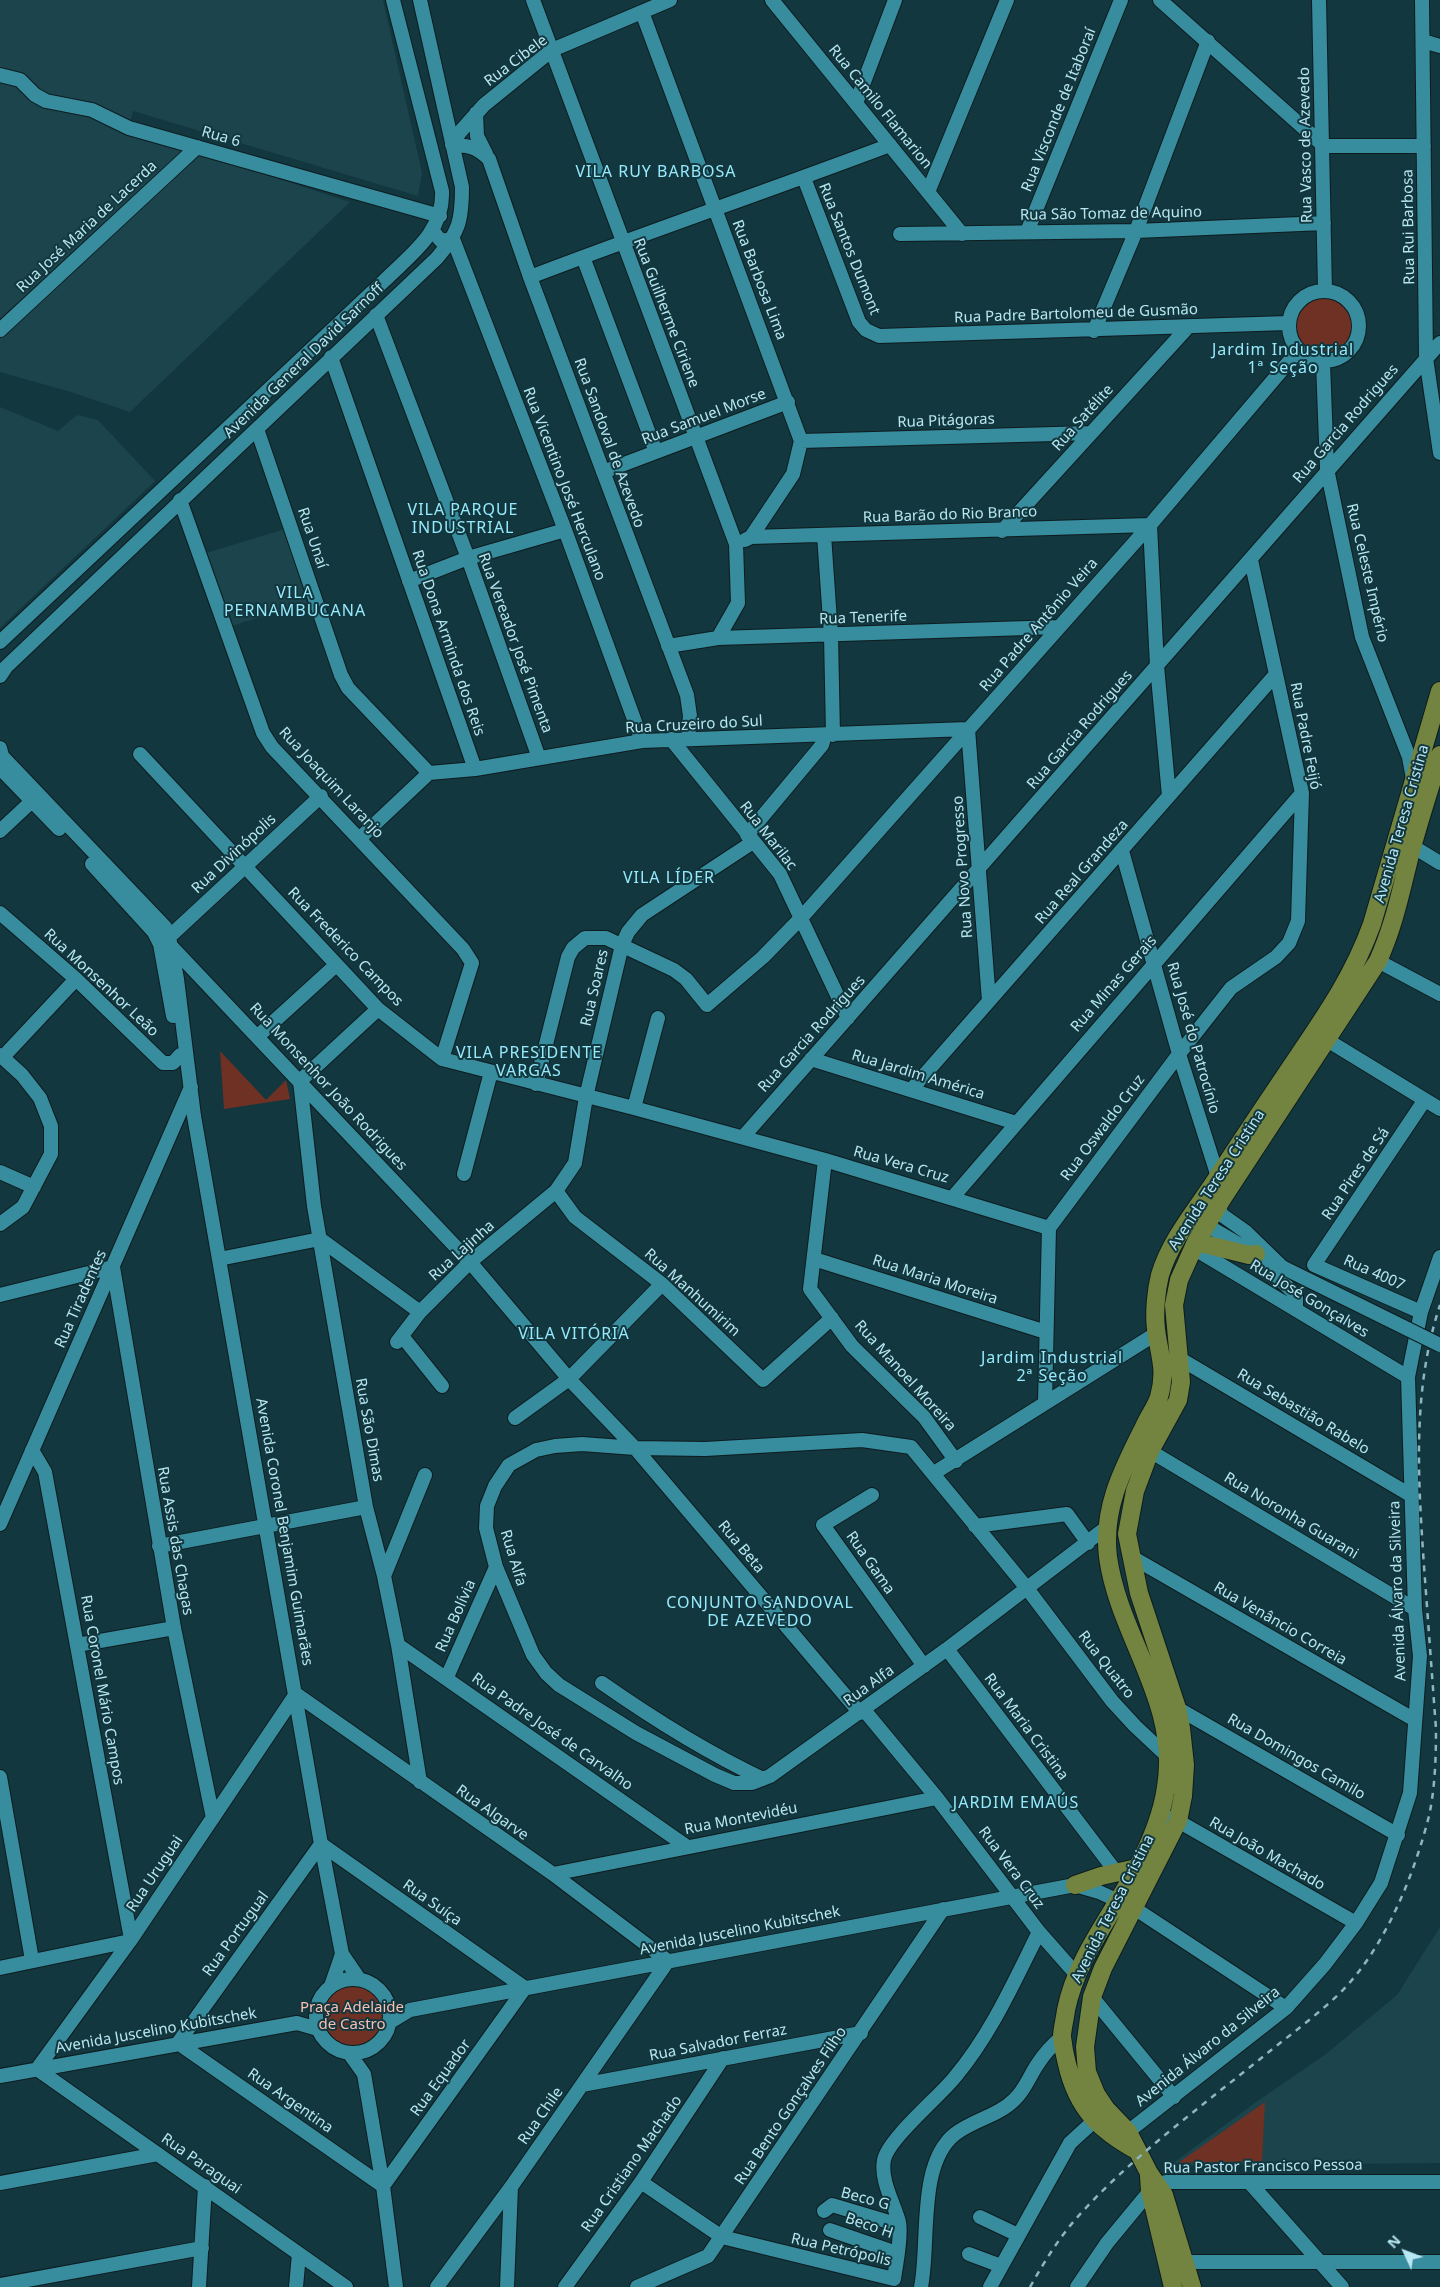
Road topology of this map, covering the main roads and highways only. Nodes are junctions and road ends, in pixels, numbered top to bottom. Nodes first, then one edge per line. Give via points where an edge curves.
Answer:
1 (1440, 691) edge
2 (1440, 755) edge
3 (1218, 1177) junction
4 (1206, 1225) junction
5 (1194, 1245) junction
6 (1259, 1255) road end
7 (1137, 1868) junction
8 (1075, 1885) road end
9 (1123, 2136) junction
10 (1152, 2183) junction
11 (1173, 2287) edge
12 (1192, 2287) edge

1 - 3 main road, Avenida Teresa Cristina via 1360,959
2 - 4 main road, Avenida Teresa Cristina via 1412,846 1391,932 1378,961
3 - 4 main road via 1218,1189 1204,1216
3 - 7 main road, Avenida Teresa Cristina via 1187,1221 1160,1275 1156,1301 1157,1332 1164,1364 1159,1397 1118,1480 1110,1502 1107,1526 1108,1556 1114,1585 1160,1705 1168,1756 1161,1815
4 - 5 main road, Avenida Teresa Cristina
5 - 6 main road
5 - 9 main road, Avenida Teresa Cristina via 1179,1280 1174,1305 1180,1382 1178,1400 1150,1451 1135,1491 1127,1534 1139,1593 1177,1708 1185,1764 1183,1796 1178,1821 1114,1943 1092,1997 1085,2047 1087,2072 1096,2094
7 - 8 main road
7 - 9 main road, Avenida Teresa Cristina via 1076,1974 1062,2037 1071,2082 1080,2102 1094,2120
9 - 10 main road, Avenida Teresa Cristina via 1138,2151
10 - 11 main road
10 - 12 main road via 1164,2195

